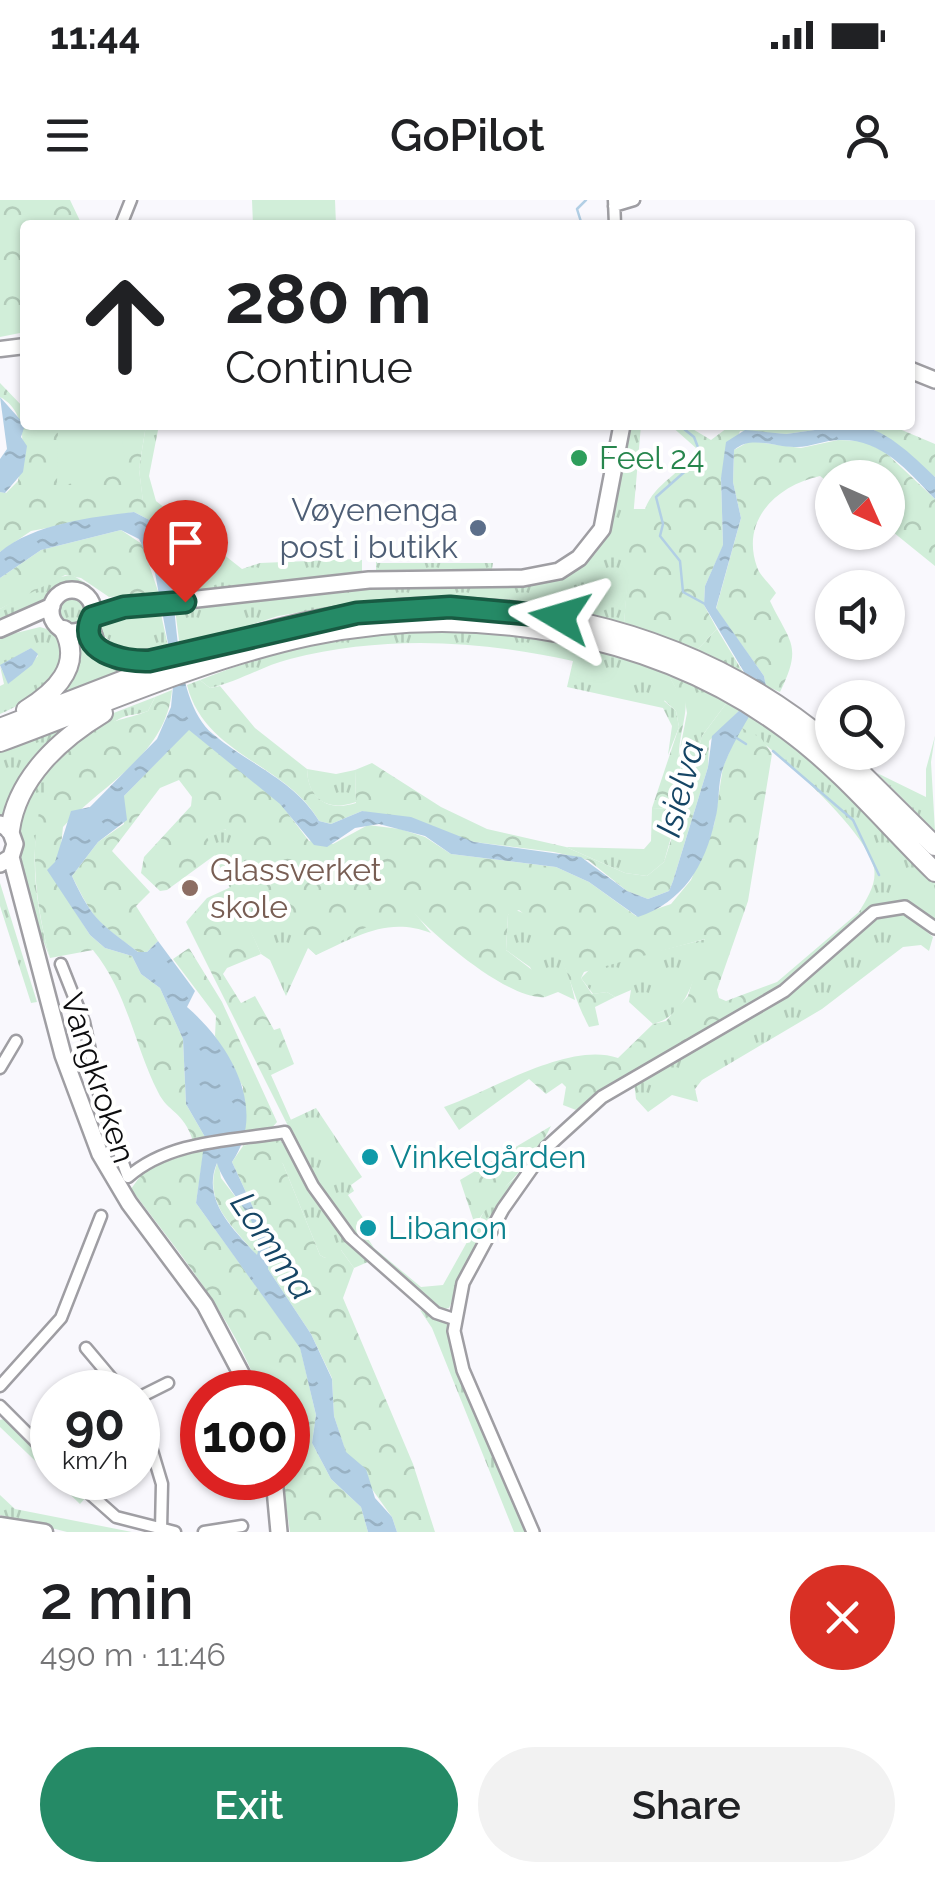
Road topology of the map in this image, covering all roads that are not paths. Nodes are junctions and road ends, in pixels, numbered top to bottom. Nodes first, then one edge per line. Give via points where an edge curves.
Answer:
1 (634, 200) edge
2 (614, 203) edge
3 (621, 430) edge
4 (94, 612) junction
5 (52, 619) junction
6 (6, 627) edge
7 (220, 654) junction
8 (139, 676) junction
9 (769, 708) junction
10 (0, 725) edge
11 (815, 736) edge
12 (0, 742) edge
13 (858, 770) edge
14 (5, 827) edge
15 (935, 846) edge
16 (5, 861) edge
17 (0, 872) edge
18 (935, 872) edge
19 (21, 905) junction
20 (935, 928) edge
21 (62, 964) dead end
22 (16, 1041) dead end
23 (0, 1068) edge
24 (101, 1216) dead end
25 (454, 1319) junction
26 (86, 1348) dead end
27 (104, 1370) edge
28 (239, 1370) edge
29 (168, 1384) dead end
30 (0, 1386) edge
31 (160, 1388) edge
32 (0, 1406) edge
33 (30, 1436) edge
34 (160, 1477) edge
35 (95, 1500) edge
36 (276, 1500) edge
37 (0, 1522) edge
38 (242, 1526) dead end
39 (161, 1530) edge
40 (45, 1532) edge
41 (175, 1532) edge
42 (204, 1532) edge
43 (280, 1532) edge
44 (532, 1532) edge

1 - 2 street
3 - 4 main road via 602,530 588,550 558,570 522,578 370,580
4 - 5 main road via 77,631
4 - 5 main road via 80,591 66,590
4 - 8 highway via 97,648
5 - 6 main road
5 - 10 highway via 70,658 57,687
7 - 8 highway
7 - 8 highway
7 - 9 highway via 304,623 450,607 629,642
8 - 10 highway
8 - 12 highway
8 - 14 highway via 44,759
9 - 11 highway
9 - 18 highway
13 - 15 highway
14 - 16 main road via 15,844
16 - 19 main road
17 - 19 main road
19 - 28 main road via 70,1078 104,1162 205,1305
20 - 25 street via 905,907 874,912 784,991 578,1115 503,1209 468,1272
21 - 25 street, Vangkroken via 128,1176 145,1162 198,1144 285,1132 350,1236 436,1313
22 - 23 street
24 - 30 street, Vangkroken via 60,1318
25 - 44 street via 463,1370
26 - 27 street
29 - 31 street
32 - 33 street
34 - 39 street
35 - 39 street via 107,1512
36 - 43 main road
37 - 40 main road
38 - 42 street
39 - 41 street

